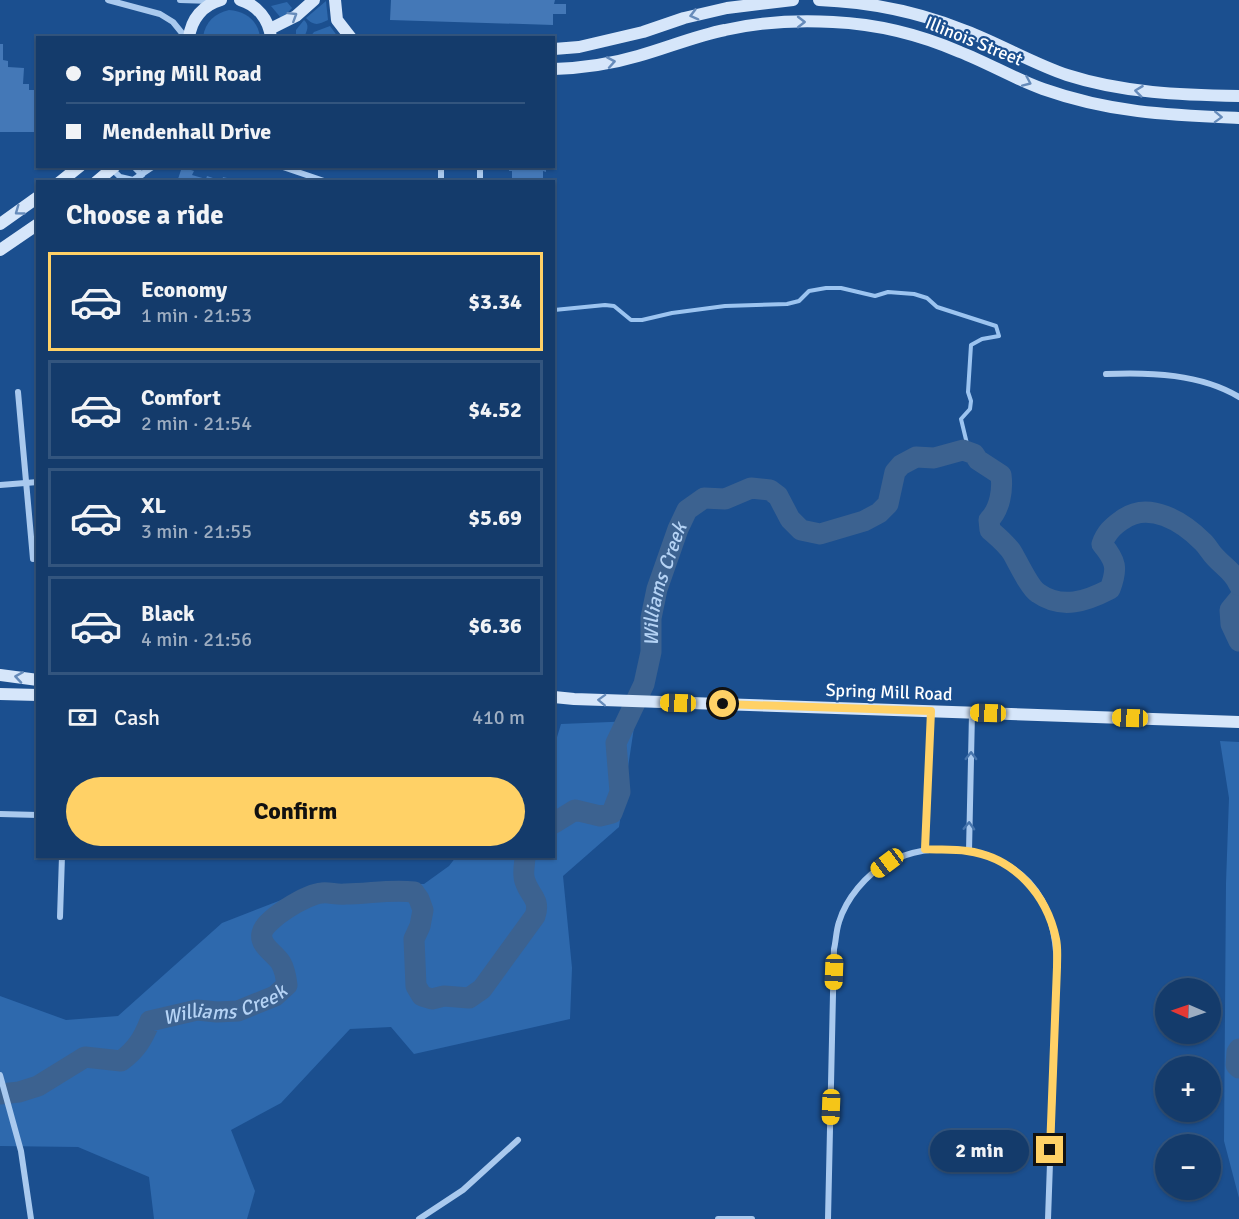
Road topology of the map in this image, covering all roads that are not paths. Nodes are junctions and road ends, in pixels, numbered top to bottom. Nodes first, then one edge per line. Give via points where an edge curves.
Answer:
1 (108, 0) edge
2 (180, 0) edge
3 (220, 0) edge
4 (240, 0) edge
5 (314, 0) edge
6 (335, 0) edge
7 (793, 0) edge
8 (819, 0) edge
9 (270, 33) edge
10 (185, 36) edge
11 (188, 36) edge
12 (349, 36) edge
13 (555, 49) edge
14 (555, 69) edge
15 (1239, 96) edge
16 (1239, 118) edge
17 (78, 168) edge
18 (111, 168) edge
19 (113, 168) edge
20 (135, 168) edge
21 (151, 168) edge
22 (286, 168) edge
23 (142, 175) junction
24 (62, 180) edge
25 (98, 180) edge
26 (133, 180) edge
27 (133, 180) edge
28 (321, 180) edge
29 (36, 198) edge
30 (0, 224) edge
31 (36, 225) edge
32 (0, 250) edge
33 (1106, 374) dead end
34 (18, 392) dead end
35 (1239, 397) edge
36 (36, 482) edge
37 (26, 483) junction
38 (0, 485) edge
39 (33, 559) dead end
40 (0, 675) edge
41 (36, 680) edge
42 (0, 694) edge
43 (36, 695) edge
44 (555, 697) edge
45 (574, 699) junction
46 (555, 703) edge
47 (931, 711) junction
48 (972, 713) junction
49 (1239, 722) edge
50 (0, 814) edge
51 (36, 815) edge
52 (925, 849) junction
53 (969, 851) junction
54 (62, 858) edge
55 (60, 917) dead end
56 (0, 1074) edge
57 (518, 1140) dead end
58 (31, 1219) edge
59 (419, 1219) edge
60 (718, 1219) edge
61 (752, 1219) edge
62 (828, 1219) edge
63 (1048, 1219) edge

1 - 10 street via 160,14
2 - 3 street
3 - 11 street via 204,8
4 - 9 street via 259,10
9 -> 5 street
6 - 12 street via 337,20
7 -> 13 street via 727,8 643,32
15 -> 8 street, Illinois Street via 1154,93 1088,81 1047,68 933,19 882,6
14 -> 16 street, Illinois Street via 619,61 725,30 790,21 833,22 926,39 1083,102 1170,116
17 - 24 street
18 - 25 street
19 - 26 street via 124,179
20 - 23 street
21 - 23 street
22 - 28 street
23 - 27 street
29 -> 30 street
31 - 32 street
33 - 35 street via 1190,378
34 - 37 street
36 - 37 street
37 - 38 street
37 - 39 street
41 -> 40 street
42 - 43 street
44 - 45 street, Spring Mill Road
45 - 46 street, Spring Mill Road
47 -> 45 street, Spring Mill Road
47 - 48 street, Spring Mill Road
47 - 52 street
48 - 49 street, Spring Mill Road
53 -> 48 street
50 - 51 street
52 - 53 street
52 - 62 street via 887,863 872,874 859,887 839,922 834,950
53 - 63 street via 992,858 1029,882 1041,898 1056,941
54 - 55 street
56 - 58 street via 21,1151
57 - 59 street via 463,1190
60 - 61 street

